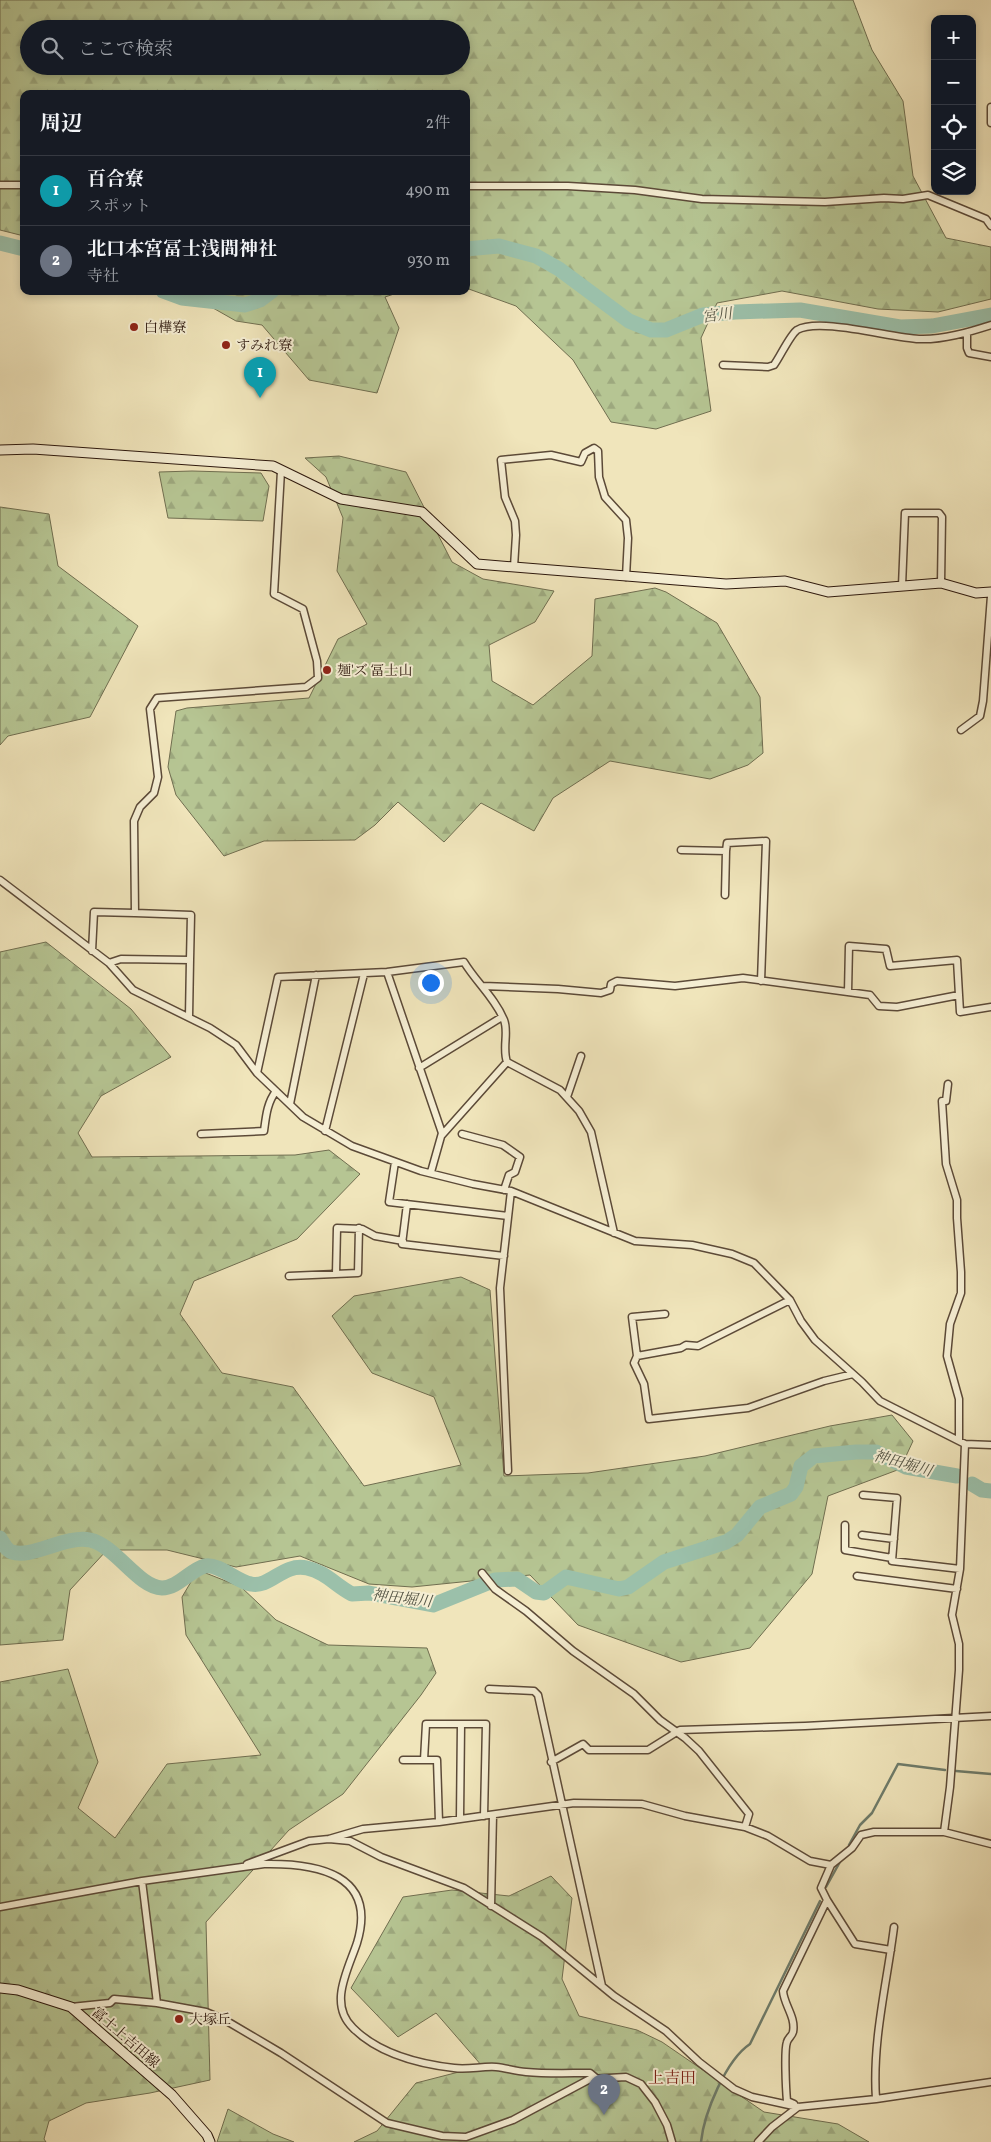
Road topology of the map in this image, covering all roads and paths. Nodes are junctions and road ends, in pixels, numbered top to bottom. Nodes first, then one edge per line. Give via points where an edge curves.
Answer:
1 (991, 107) edge
2 (991, 123) edge
3 (0, 185) edge
4 (20, 185) edge
5 (470, 186) edge
6 (991, 226) edge
7 (991, 324) edge
8 (967, 333) junction
9 (991, 357) edge
10 (723, 365) dead end
11 (0, 450) edge
12 (281, 471) junction
13 (514, 567) junction
14 (626, 577) junction
15 (941, 583) junction
16 (902, 586) junction
17 (991, 592) edge
18 (991, 596) edge
19 (961, 730) dead end
20 (681, 850) dead end
21 (726, 851) junction
22 (0, 880) edge
23 (725, 895) dead end
24 (135, 913) junction
25 (92, 951) junction
26 (190, 960) junction
27 (109, 963) junction
28 (387, 972) junction
29 (364, 974) junction
30 (316, 975) junction
31 (760, 981) junction
32 (483, 986) junction
33 (848, 992) junction
34 (959, 995) junction
35 (991, 1007) edge
36 (189, 1017) junction
37 (502, 1017) junction
38 (580, 1056) dead end
39 (507, 1062) junction
40 (419, 1068) junction
41 (257, 1073) junction
42 (948, 1084) dead end
43 (276, 1091) junction
44 (567, 1097) junction
45 (290, 1104) junction
46 (325, 1131) junction
47 (201, 1134) dead end
48 (462, 1134) dead end
49 (442, 1135) junction
50 (395, 1162) junction
51 (431, 1172) junction
52 (508, 1191) junction
53 (407, 1204) junction
54 (508, 1216) junction
55 (359, 1228) junction
56 (614, 1233) junction
57 (403, 1241) junction
58 (504, 1256) junction
59 (336, 1274) junction
60 (289, 1276) dead end
61 (790, 1300) junction
62 (665, 1314) dead end
63 (637, 1356) junction
64 (853, 1374) junction
65 (962, 1442) junction
66 (991, 1446) edge
67 (508, 1471) dead end
68 (863, 1494) dead end
69 (845, 1525) dead end
70 (862, 1535) dead end
71 (894, 1539) junction
72 (892, 1558) junction
73 (960, 1569) junction
74 (482, 1573) dead end
75 (857, 1576) dead end
76 (957, 1588) junction
77 (489, 1689) dead end
78 (991, 1716) edge
79 (954, 1717) junction
80 (461, 1724) junction
81 (676, 1732) junction
82 (403, 1760) dead end
83 (424, 1760) junction
84 (551, 1762) junction
85 (562, 1803) junction
86 (494, 1815) junction
87 (484, 1816) junction
88 (460, 1818) junction
89 (439, 1822) junction
90 (745, 1827) junction
91 (944, 1832) junction
92 (328, 1839) junction
93 (991, 1844) edge
94 (831, 1865) junction
95 (232, 1869) junction
96 (142, 1881) junction
97 (827, 1900) junction
98 (492, 1906) junction
99 (0, 1907) edge
100 (894, 1927) dead end
101 (891, 1950) junction
102 (602, 1986) junction
103 (0, 1988) edge
104 (157, 2003) junction
105 (71, 2007) junction
106 (596, 2078) junction
107 (991, 2082) edge
108 (876, 2099) junction
109 (798, 2106) junction
110 (210, 2142) edge
111 (672, 2142) edge
112 (758, 2142) edge

1 - 2 street
3 - 4 street
5 - 6 street via 568,186 702,199 825,202 928,195 986,219
7 - 8 street
8 - 9 street via 969,352
8 - 10 street via 922,339 844,327 808,326 796,331 774,365
11 - 12 street via 33,449 273,466
12 - 13 street via 341,499 422,512 477,564
12 - 24 street via 274,594 302,609 318,661 318,678 306,687 158,698 150,709 158,777 154,793 140,807 134,821
13 - 14 street
13 - 14 street via 516,535 505,497 501,460 551,455 581,462 585,453 594,448 598,451 605,497 626,520
14 - 16 street via 726,584 785,581 828,592
15 - 16 street
15 - 16 street via 942,517 939,513 905,513
15 - 17 street via 976,593
18 - 19 street via 980,716
20 - 21 street
21 - 23 street
21 - 31 street via 727,843 766,841
22 - 25 street
24 - 25 street via 94,912
24 - 26 street via 191,915
25 - 27 street
26 - 27 street via 120,959
26 - 36 street
27 - 36 street via 133,990
28 - 29 street
28 - 32 street via 464,962
28 - 40 street
29 - 30 street
29 - 46 street
30 - 41 street via 278,977
30 - 45 street
31 - 32 street via 743,978 675,986 617,981 611,984 610,990 601,993
31 - 33 street
32 - 37 street
33 - 34 street via 870,995 879,1006 897,1007
33 - 34 street via 849,946 886,948 890,966 957,960
34 - 35 street via 960,1012
36 - 41 street via 236,1046
37 - 39 street via 505,1021 504,1054
37 - 40 street
38 - 44 street
39 - 44 street via 560,1090
39 - 49 street
40 - 49 street
41 - 43 street
42 - 65 street via 948,1098 942,1101 944,1150 958,1200 961,1292 950,1324 947,1356 959,1399
43 - 45 street
43 - 47 street via 266,1112 264,1131
44 - 56 street via 579,1110 591,1132
45 - 46 street
46 - 50 street via 352,1146
48 - 52 street via 503,1145 520,1157 515,1172 509,1175
49 - 51 street
50 - 51 street
50 - 53 street via 389,1202
51 - 52 street
52 - 54 street
52 - 56 street
53 - 54 street
53 - 57 street
54 - 58 street
55 - 57 street via 375,1236
55 - 59 street via 358,1273
55 - 59 street via 337,1228
56 - 61 street via 635,1241 692,1245 732,1254 754,1263
57 - 58 street via 402,1244
58 - 67 street via 500,1288
59 - 60 street
61 - 63 street via 698,1346 686,1345
61 - 64 street via 814,1340
62 - 63 street via 632,1317
63 - 64 street via 634,1363 644,1384 649,1419 748,1408
64 - 65 street via 880,1401
65 - 66 street
65 - 73 street
68 - 71 street via 898,1498
69 - 72 street via 845,1550
70 - 71 street
71 - 72 street
72 - 73 street
73 - 76 street
74 - 81 street via 495,1589 634,1694
75 - 76 street
76 - 79 street via 952,1615 959,1644
77 - 84 street via 534,1691 538,1695
78 - 79 street
79 - 81 street
79 - 91 street
80 - 83 street via 426,1724
80 - 87 street via 486,1724
80 - 88 street
81 - 84 street via 648,1750 589,1750 582,1744
81 - 90 street via 699,1751 749,1814
82 - 83 street
83 - 89 street via 437,1760
84 - 85 street
85 - 86 street
85 - 90 street via 642,1804
85 - 102 street
86 - 87 street
86 - 98 street
87 - 88 street
88 - 89 street
89 - 92 street via 363,1829
90 - 94 street via 768,1836 810,1861
91 - 93 street
91 - 94 street via 874,1832 861,1835 852,1848
92 - 95 street via 309,1841
92 - 98 street via 350,1841 381,1857 464,1888
94 - 97 street via 821,1888
95 - 96 street
95 - 106 street via 282,1864 335,1874 348,1883 358,1898 360,1924 357,1943 344,1975 341,1991 343,2012 353,2028 383,2049 401,2057 454,2068 590,2073
96 - 99 street
96 - 104 street
97 - 101 street via 855,1944
97 - 109 street via 783,1991 792,2017 793,2033 786,2042 787,2101
98 - 102 street via 542,1937
100 - 101 street
101 - 108 street via 877,2046
102 - 109 street via 666,2031 734,2089 752,2097
103 - 105 street, 富士上吉田線 via 18,1990
104 - 105 street via 114,1999 110,2003
104 - 106 street via 206,2012 225,2020 387,2123 442,2136 466,2137 492,2129
105 - 110 street, 富士上吉田線 via 172,2095
106 - 111 street via 626,2077 641,2084 655,2102
107 - 108 street
108 - 109 street
109 - 112 street

